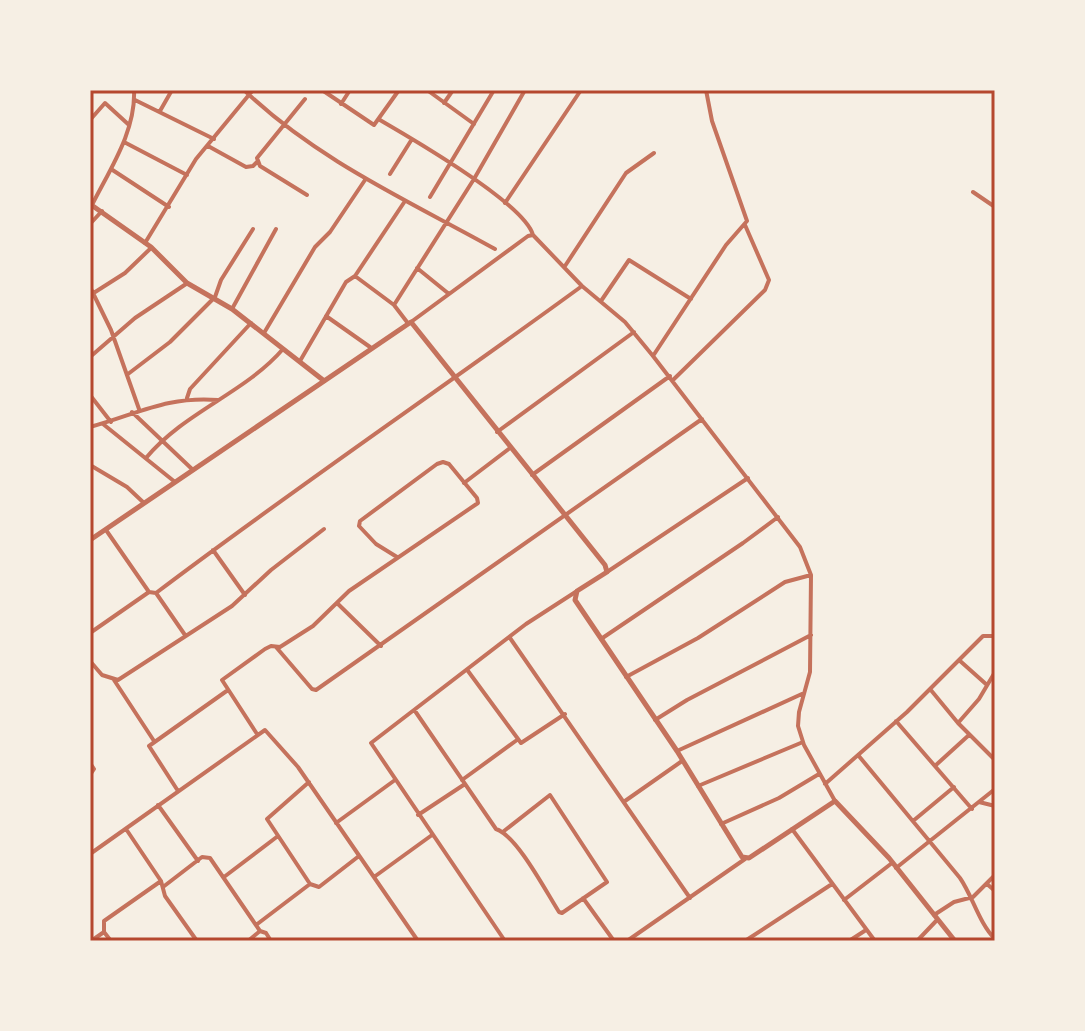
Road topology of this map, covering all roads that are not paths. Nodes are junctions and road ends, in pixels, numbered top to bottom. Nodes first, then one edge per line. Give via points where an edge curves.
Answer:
1 (134, 90) edge
2 (172, 90) edge
3 (244, 90) edge
4 (322, 90) edge
5 (350, 90) edge
6 (399, 90) edge
7 (427, 90) edge
8 (453, 90) edge
9 (494, 90) edge
10 (525, 90) edge
11 (581, 90) edge
12 (706, 90) edge
13 (251, 93) edge
14 (305, 99) dead end
15 (135, 100) junction
16 (444, 103) junction
17 (341, 104) junction
18 (160, 111) junction
19 (90, 120) edge
20 (380, 120) junction
21 (284, 124) junction
22 (474, 124) junction
23 (129, 125) junction
24 (412, 138) junction
25 (214, 139) junction
26 (124, 142) junction
27 (208, 146) junction
28 (654, 153) dead end
29 (452, 161) junction
30 (257, 162) junction
31 (111, 168) junction
32 (390, 174) dead end
33 (187, 175) junction
34 (474, 179) junction
35 (365, 180) junction
36 (973, 192) dead end
37 (307, 195) dead end
38 (430, 197) dead end
39 (405, 201) junction
40 (505, 203) junction
41 (91, 204) edge
42 (169, 207) junction
43 (995, 207) edge
44 (102, 211) junction
45 (447, 222) junction
46 (90, 224) edge
47 (745, 225) junction
48 (253, 229) dead end
49 (276, 229) dead end
50 (533, 235) junction
51 (148, 245) junction
52 (495, 249) dead end
53 (564, 267) junction
54 (417, 268) junction
55 (355, 276) junction
56 (187, 283) junction
57 (582, 286) junction
58 (90, 287) edge
59 (91, 294) edge
60 (449, 294) junction
61 (215, 297) junction
62 (691, 299) junction
63 (601, 301) junction
64 (394, 305) junction
65 (232, 309) junction
66 (326, 316) junction
67 (409, 322) junction
68 (251, 323) junction
69 (634, 332) junction
70 (264, 333) junction
71 (112, 338) junction
72 (370, 347) junction
73 (283, 349) junction
74 (653, 356) junction
75 (90, 357) edge
76 (300, 361) junction
77 (128, 374) junction
78 (671, 378) junction
79 (455, 379) junction
80 (323, 380) junction
81 (90, 395) edge
82 (187, 398) junction
83 (218, 400) junction
84 (139, 409) junction
85 (132, 412) junction
86 (702, 419) junction
87 (111, 422) junction
88 (103, 424) junction
89 (91, 428) edge
90 (497, 432) junction
91 (160, 441) junction
92 (510, 448) junction
93 (146, 458) junction
94 (90, 465) edge
95 (193, 470) junction
96 (532, 476) junction
97 (749, 477) junction
98 (175, 482) junction
99 (464, 483) junction
100 (144, 503) junction
101 (565, 516) junction
102 (778, 517) junction
103 (324, 529) dead end
104 (106, 530) junction
105 (90, 540) edge
106 (213, 550) junction
107 (397, 557) junction
108 (607, 572) junction
109 (811, 575) junction
110 (577, 591) junction
111 (149, 592) junction
112 (156, 593) junction
113 (245, 595) junction
114 (337, 603) junction
115 (90, 633) edge
116 (811, 634) junction
117 (185, 635) junction
118 (995, 636) edge
119 (510, 638) junction
120 (601, 639) junction
121 (381, 646) junction
122 (276, 647) junction
123 (959, 660) junction
124 (90, 661) edge
125 (467, 671) junction
126 (995, 672) edge
127 (626, 677) junction
128 (114, 680) junction
129 (987, 685) junction
130 (930, 689) junction
131 (228, 690) junction
132 (804, 693) junction
133 (415, 711) junction
134 (565, 714) junction
135 (655, 720) junction
136 (896, 721) junction
137 (958, 723) junction
138 (257, 734) junction
139 (969, 735) junction
140 (517, 740) junction
141 (154, 741) junction
142 (803, 742) junction
143 (677, 751) junction
144 (858, 755) junction
145 (995, 760) edge
146 (683, 761) junction
147 (90, 763) edge
148 (935, 766) junction
149 (819, 774) junction
150 (90, 775) edge
151 (395, 780) junction
152 (309, 782) junction
153 (463, 782) junction
154 (825, 784) junction
155 (698, 786) junction
156 (954, 787) junction
157 (995, 789) edge
158 (178, 791) junction
159 (625, 801) junction
160 (835, 801) junction
161 (979, 802) junction
162 (158, 805) junction
163 (995, 806) edge
164 (972, 809) junction
165 (418, 815) junction
166 (913, 821) junction
167 (336, 823) junction
168 (721, 824) junction
169 (126, 828) junction
170 (792, 829) junction
171 (504, 831) junction
172 (432, 835) junction
173 (278, 836) junction
174 (929, 840) junction
175 (90, 854) edge
176 (359, 856) junction
177 (745, 859) junction
178 (198, 861) junction
179 (894, 865) junction
180 (995, 875) edge
181 (224, 877) junction
182 (374, 877) junction
183 (162, 884) junction
184 (310, 884) junction
185 (832, 884) junction
186 (987, 884) junction
187 (995, 891) edge
188 (973, 897) junction
189 (583, 898) junction
190 (690, 898) junction
191 (844, 900) junction
192 (935, 918) junction
193 (256, 925) junction
194 (866, 930) junction
195 (260, 931) junction
196 (104, 932) junction
197 (995, 939) edge
198 (91, 941) edge
199 (111, 941) edge
200 (197, 941) edge
201 (248, 941) edge
202 (271, 941) edge
203 (418, 941) edge
204 (505, 941) edge
205 (614, 941) edge
206 (627, 941) edge
207 (745, 941) edge
208 (849, 941) edge
209 (875, 941) edge
210 (917, 941) edge
211 (955, 941) edge

1 - 15 street
2 - 18 street
3 - 13 street
4 - 17 street
5 - 17 street
6 - 20 street
7 - 16 street
8 - 16 street
9 - 22 street
10 - 34 street
11 - 40 street
12 - 47 street
13 - 21 street
13 - 25 street
14 - 21 street
15 - 18 street
15 - 23 street
16 - 22 street
17 - 20 street via 372,125
18 - 25 street
19 - 23 street via 105,103
20 - 24 street
21 - 30 street
21 - 35 street
22 - 29 street
23 - 26 street
24 - 29 street
24 - 32 street
25 - 27 street
26 - 31 street
26 - 33 street
27 - 30 street via 246,167
27 - 33 street
28 - 53 street via 626,173
29 - 34 street
29 - 38 street
30 - 37 street
31 - 41 street
31 - 42 street
33 - 42 street
34 - 40 street
34 - 45 street
35 - 39 street
35 - 70 street via 315,247
36 - 43 street
39 - 45 street
39 - 55 street
40 - 50 street
41 - 44 street
42 - 51 street
44 - 46 street
44 - 51 street
45 - 52 street
45 - 54 street
47 - 62 street
47 - 78 street via 768,284
48 - 61 street
49 - 65 street
50 - 53 street
50 - 60 street
51 - 56 street
51 - 59 street via 125,273
53 - 57 street
54 - 60 street
54 - 64 street
55 - 64 street
55 - 66 street
56 - 61 street
56 - 71 street
57 - 63 street
57 - 79 street
58 - 59 street
59 - 71 street
60 - 67 street
61 - 65 street
61 - 77 street
62 - 63 street via 629,260
62 - 74 street
63 - 69 street
64 - 67 street
65 - 68 street
66 - 72 street
66 - 76 street
67 - 72 street
67 - 79 street
68 - 70 street
68 - 82 street
69 - 74 street
69 - 90 street
70 - 73 street
71 - 75 street
71 - 77 street
72 - 80 street
73 - 76 street
73 - 83 street
74 - 78 street
76 - 80 street
77 - 84 street
78 - 86 street
78 - 96 street
79 - 90 street
79 - 106 street
80 - 95 street
81 - 87 street
82 - 83 street
82 - 84 street
83 - 91 street
84 - 85 street
85 - 87 street
85 - 91 street
86 - 97 street
86 - 101 street
87 - 88 street
88 - 89 street
88 - 93 street
90 - 92 street
91 - 93 street
91 - 95 street
92 - 96 street
92 - 99 street
93 - 98 street
94 - 100 street
95 - 98 street
96 - 101 street
97 - 102 street
97 - 108 street
98 - 100 street
99 - 107 street via 478,503
99 - 107 street via 443,462 360,521 376,544
100 - 104 street
101 - 108 street
101 - 121 street
102 - 109 street via 800,547
102 - 120 street
103 - 113 street
104 - 105 street
104 - 111 street
106 - 112 street
106 - 113 street
107 - 114 street
108 - 110 street
109 - 116 street
109 - 127 street via 785,582
110 - 119 street
110 - 120 street via 575,600
111 - 112 street
111 - 115 street
112 - 117 street
113 - 117 street
114 - 121 street
114 - 122 street via 313,626
116 - 132 street
116 - 135 street
117 - 128 street
118 - 123 street via 983,636
119 - 125 street
119 - 134 street
120 - 127 street
121 - 122 street via 313,691
122 - 131 street via 223,679
123 - 129 street
123 - 130 street
124 - 128 street
125 - 133 street
125 - 140 street
126 - 129 street
127 - 135 street
128 - 141 street
129 - 137 street
130 - 136 street
130 - 137 street
131 - 138 street
131 - 141 street
132 - 142 street via 798,726
132 - 143 street
133 - 151 street via 371,743
133 - 153 street
134 - 140 street via 522,743
134 - 159 street
135 - 143 street
136 - 144 street
136 - 148 street
137 - 139 street
138 - 152 street via 269,732
138 - 158 street
139 - 145 street
139 - 148 street
140 - 153 street
141 - 158 street via 150,751
142 - 149 street
142 - 155 street
143 - 146 street
144 - 154 street
144 - 166 street
146 - 155 street
146 - 159 street
147 - 150 street
148 - 156 street
149 - 154 street
149 - 168 street
151 - 165 street
151 - 167 street
152 - 167 street
152 - 173 street via 268,815
153 - 165 street
153 - 171 street via 496,829
154 - 160 street
155 - 168 street
156 - 164 street
156 - 166 street
157 - 161 street
158 - 162 street
159 - 190 street
160 - 170 street
160 - 179 street
161 - 163 street
161 - 164 street
162 - 169 street
162 - 178 street
164 - 174 street
165 - 172 street
166 - 174 street
167 - 176 street
168 - 177 street
169 - 175 street
169 - 183 street
170 - 177 street
170 - 185 street
171 - 189 street via 559,912
171 - 189 street via 550,795 607,881
172 - 182 street
172 - 204 street
173 - 181 street
173 - 184 street
174 - 179 street
174 - 188 street
176 - 182 street
176 - 184 street via 319,887
177 - 190 street
178 - 181 street via 210,858
178 - 183 street
179 - 191 street
179 - 192 street
180 - 186 street
181 - 193 street
182 - 203 street
183 - 196 street via 104,921
183 - 200 street
184 - 193 street
185 - 191 street
185 - 207 street
186 - 187 street
186 - 188 street
188 - 192 street via 954,902
188 - 197 street
189 - 205 street
190 - 206 street
191 - 194 street
192 - 210 street
192 - 211 street
193 - 195 street
194 - 208 street
194 - 209 street
195 - 201 street
195 - 202 street
196 - 198 street
196 - 199 street

